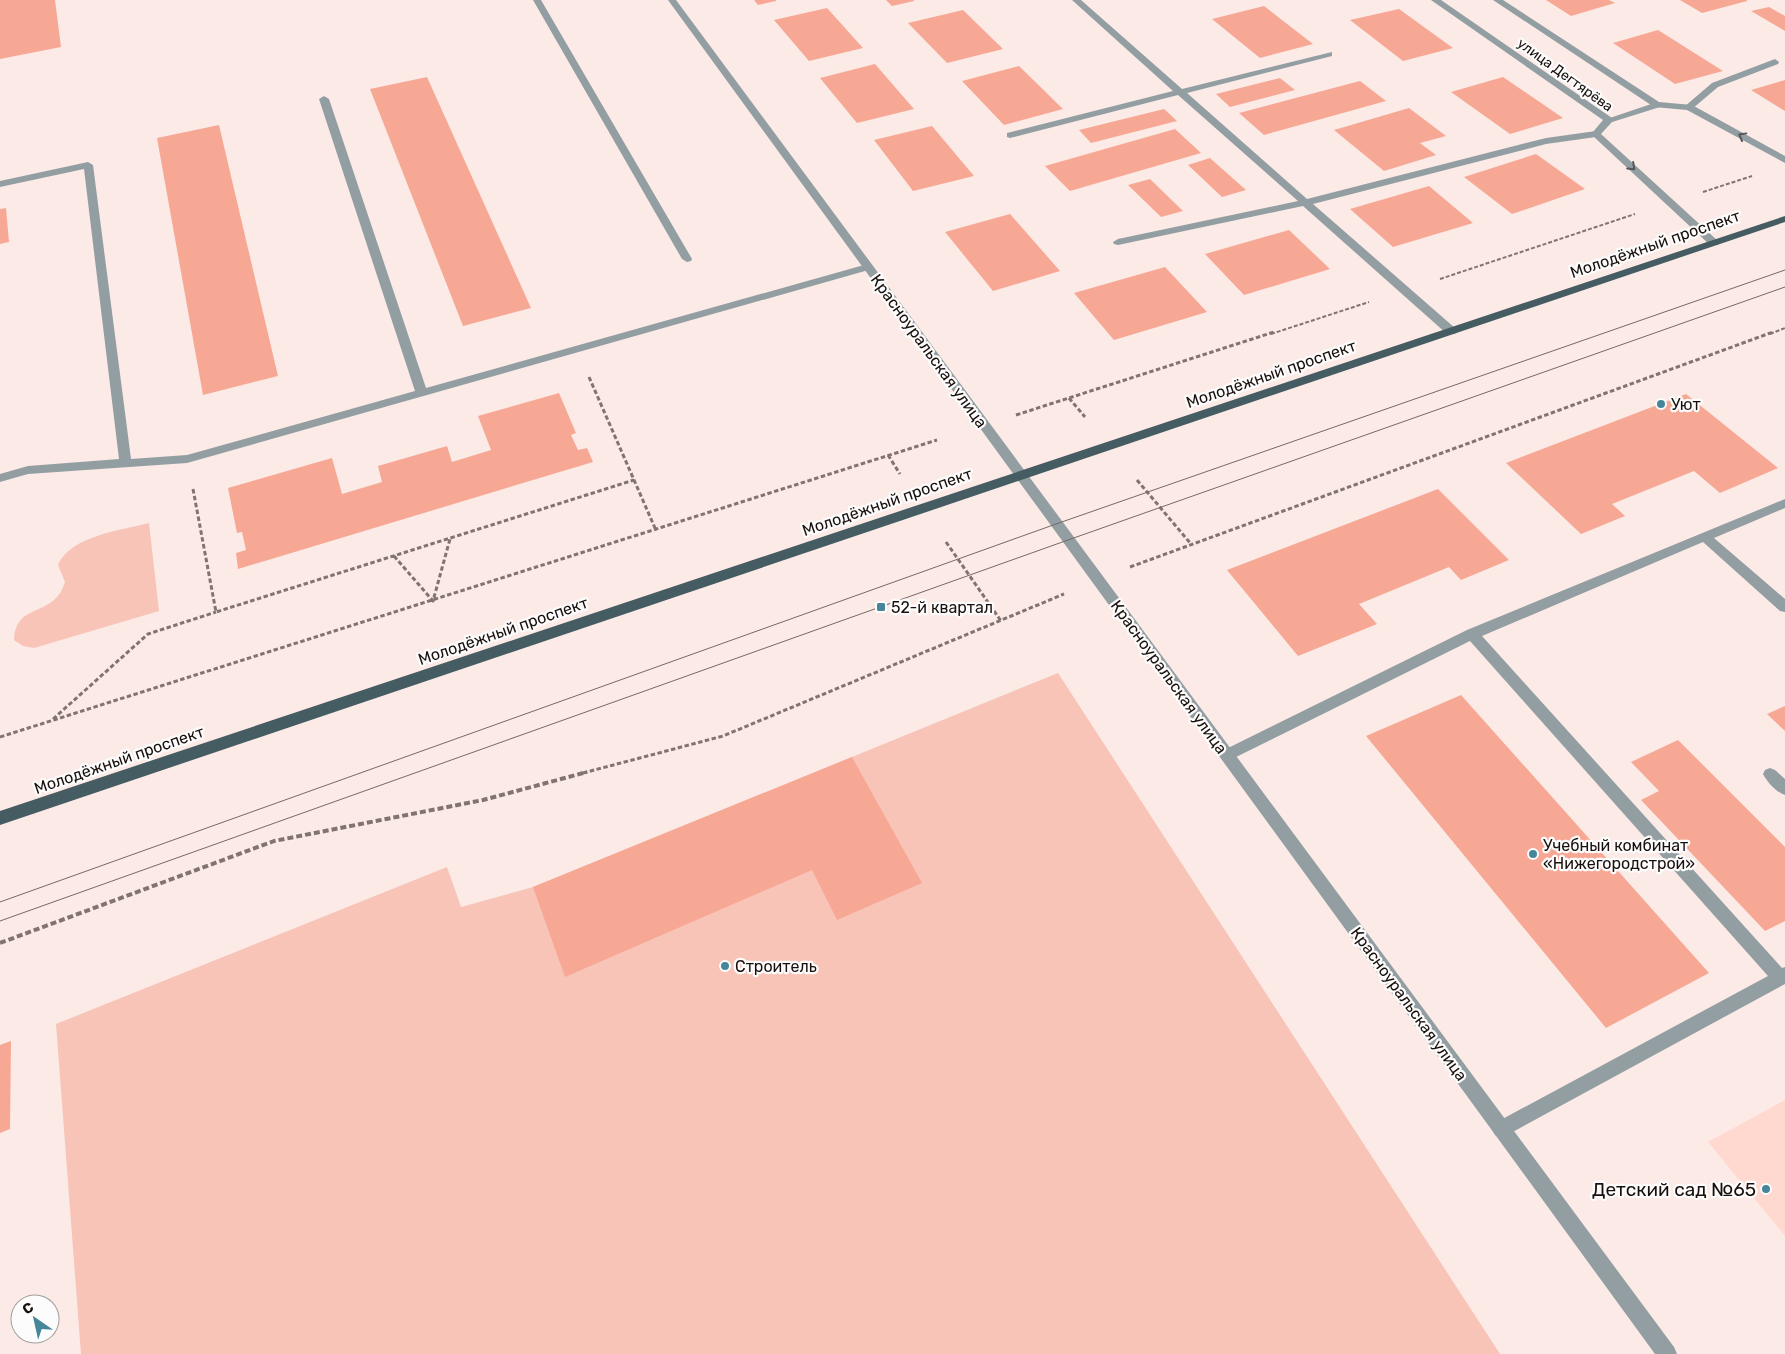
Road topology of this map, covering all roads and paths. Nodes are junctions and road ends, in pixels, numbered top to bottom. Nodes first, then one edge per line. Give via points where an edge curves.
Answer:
1 (537, 0) edge
2 (672, 0) edge
3 (1076, 0) edge
4 (1435, 0) edge
5 (1497, 0) edge
6 (1329, 54) dead end
7 (1775, 62) dead end
8 (1180, 92) junction
9 (324, 99) dead end
10 (1657, 105) junction
11 (1689, 107) junction
12 (1609, 120) junction
13 (1596, 134) junction
14 (1010, 135) dead end
15 (1785, 160) edge
16 (0, 184) edge
17 (1303, 203) junction
18 (1785, 219) edge
19 (1118, 242) dead end
20 (1714, 243) junction
21 (687, 259) dead end
22 (868, 267) junction
23 (1785, 328) edge
24 (1450, 331) junction
25 (577, 349) junction
26 (422, 393) junction
27 (1069, 398) dead end
28 (1085, 417) dead end
29 (937, 440) dead end
30 (888, 455) junction
31 (187, 459) junction
32 (125, 462) junction
33 (900, 474) dead end
34 (1021, 476) junction
35 (0, 478) edge
36 (634, 480) junction
37 (1137, 480) dead end
38 (1785, 503) edge
39 (655, 528) junction
40 (1704, 536) junction
41 (450, 538) junction
42 (946, 542) dead end
43 (1191, 544) junction
44 (394, 556) junction
45 (1124, 569) dead end
46 (1064, 594) dead end
47 (433, 601) junction
48 (1785, 607) edge
49 (216, 612) junction
50 (1001, 620) junction
51 (1472, 634) junction
52 (51, 720) junction
53 (0, 736) edge
54 (1227, 755) junction
55 (1770, 774) dead end
56 (1785, 789) edge
57 (0, 818) edge
58 (0, 943) edge
59 (1782, 977) edge
60 (1501, 1129) junction
61 (1667, 1354) edge

1 - 21 street
2 - 22 street, Красноуральская улица
3 - 8 street
4 - 12 street, улица Дегтярёва
5 - 10 street, улица Дегтярёва
6 - 8 street
7 - 11 street via 1715,85
8 - 14 street
8 - 17 street
9 - 26 street
10 - 11 street, улица Дегтярёва
10 - 12 street
15 -> 11 street, улица Дегтярёва
12 - 13 street, улица Дегтярёва
13 - 17 street via 1546,142
13 -> 20 street, улица Дегтярёва
16 - 32 street via 88,165
17 - 19 street
17 - 24 street
18 - 20 main road, Молодёжный проспект
20 - 24 main road, Молодёжный проспект
22 - 25 street
22 - 34 street, Красноуральская улица
23 - 43 path
24 - 34 main road, Молодёжный проспект
25 - 26 street
25 - 36 path
26 - 31 street
27 - 28 path
29 - 30 path
30 - 33 path
30 - 39 path
31 - 32 street
31 - 49 path
32 - 35 street via 28,470
34 - 54 street, Красноуральская улица
34 - 57 main road, Молодёжный проспект
36 - 39 path
36 - 41 path
37 - 43 path
38 - 40 street
39 - 47 path
40 - 48 street
40 - 51 street
41 - 44 path
41 - 47 path
42 - 50 path
43 - 45 path
44 - 47 path
44 - 49 path
46 - 50 path
47 - 52 path
49 - 52 path via 148,634
50 - 58 path via 723,736 483,800 274,841
51 - 54 street
51 - 59 street
52 - 53 path
54 - 60 street, Красноуральская улица
55 - 56 street
59 - 60 street
60 - 61 street, Красноуральская улица

